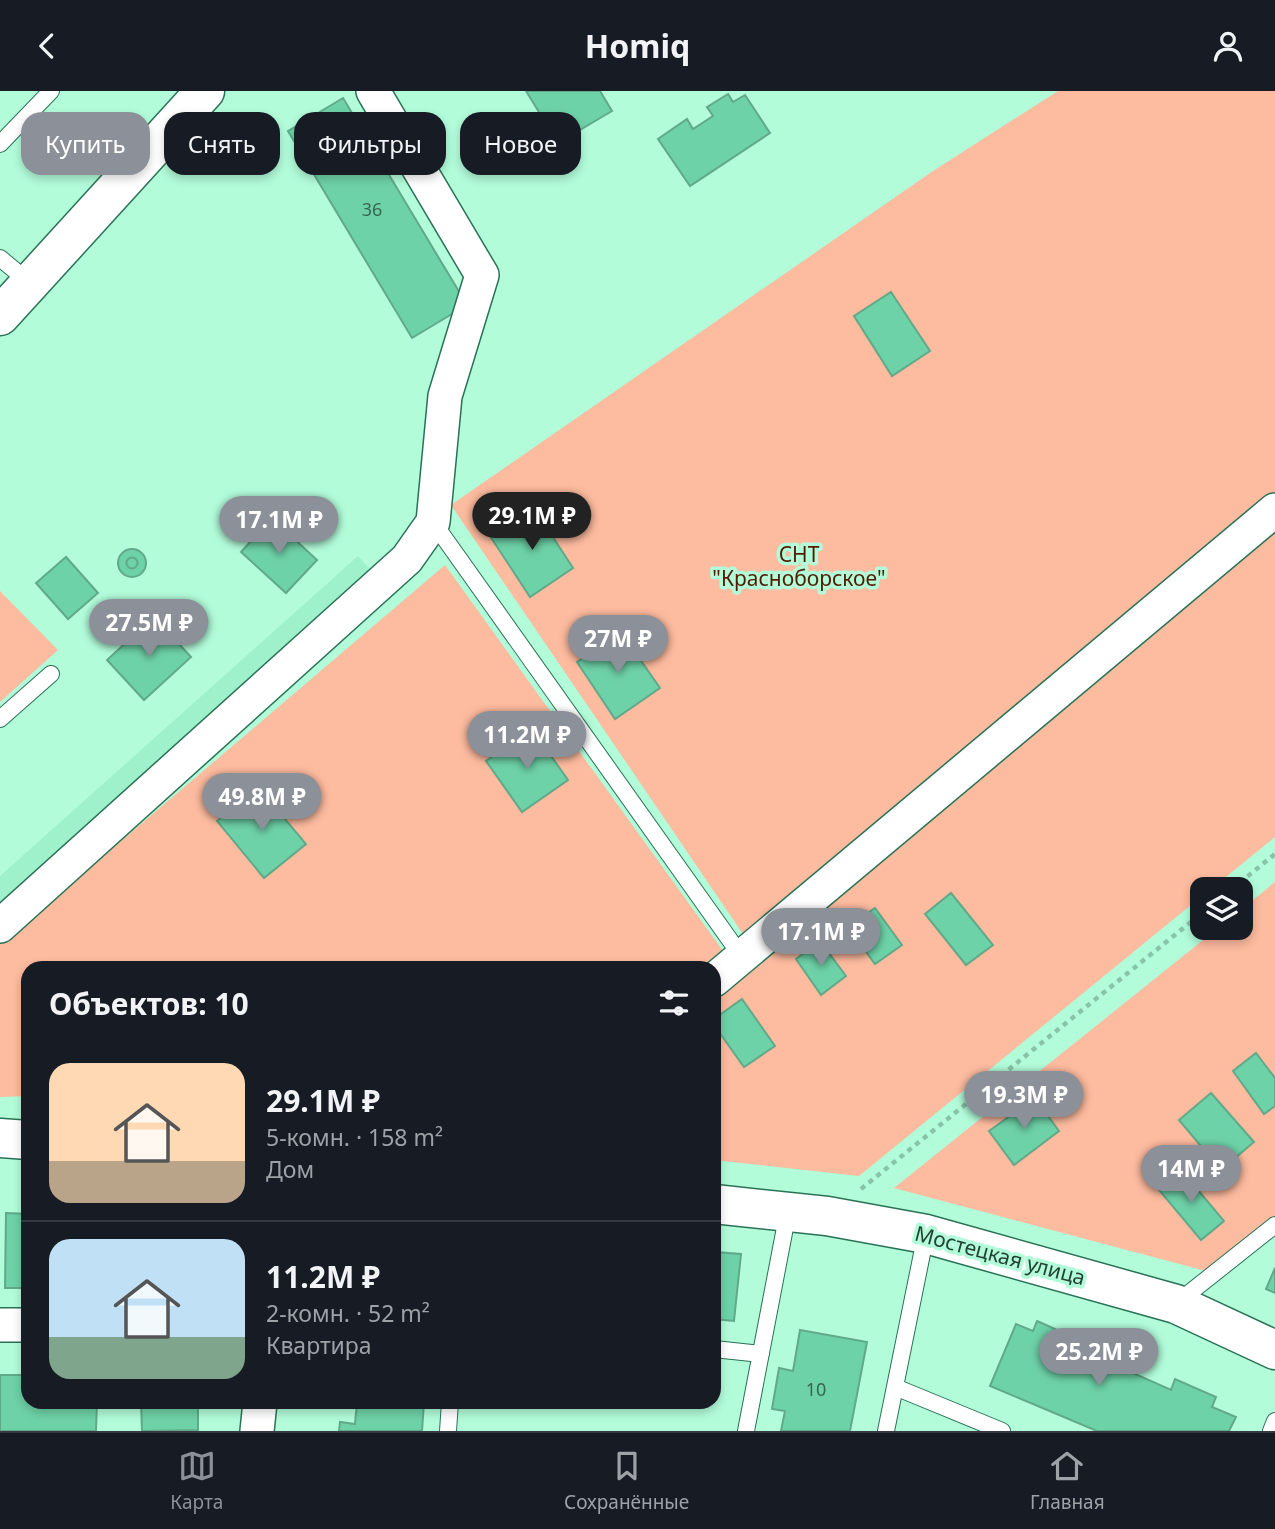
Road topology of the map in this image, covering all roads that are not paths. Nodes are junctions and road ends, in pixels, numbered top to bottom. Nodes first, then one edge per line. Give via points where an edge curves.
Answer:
1 (51, 91) edge
2 (205, 91) edge
3 (373, 91) edge
4 (0, 144) edge
5 (0, 258) edge
6 (30, 283) junction
7 (0, 316) edge
8 (1275, 510) edge
9 (433, 522) junction
10 (51, 674) dead end
11 (0, 719) edge
12 (0, 926) edge
13 (742, 957) junction
14 (721, 974) edge
15 (0, 1138) edge
16 (21, 1140) edge
17 (721, 1205) edge
18 (788, 1212) junction
19 (1275, 1225) edge
20 (926, 1234) junction
21 (1176, 1304) junction
22 (0, 1325) edge
23 (21, 1325) edge
24 (721, 1350) edge
25 (1275, 1350) edge
26 (761, 1354) junction
27 (895, 1387) junction
28 (259, 1409) edge
29 (450, 1409) edge
30 (1275, 1422) edge
31 (257, 1431) edge
32 (448, 1431) edge
33 (746, 1431) edge
34 (886, 1431) edge
35 (1002, 1431) edge
36 (1271, 1431) edge

1 - 4 lane
2 - 6 street
3 - 9 street via 482,275 445,396
5 - 6 lane
6 - 7 street
8 - 13 street
9 - 12 street via 407,558
9 - 13 lane
10 - 11 lane
13 - 14 street
15 - 16 street
17 - 18 street, Мостецкая улица
18 - 20 street, Мостецкая улица
18 - 26 lane
19 - 21 lane
20 - 21 street, Мостецкая улица
20 - 27 lane
21 - 25 street, Мостецкая улица
22 - 23 street
24 - 26 lane
26 - 33 lane
27 - 34 lane
27 - 35 lane
28 - 31 street
29 - 32 lane
30 - 36 lane

